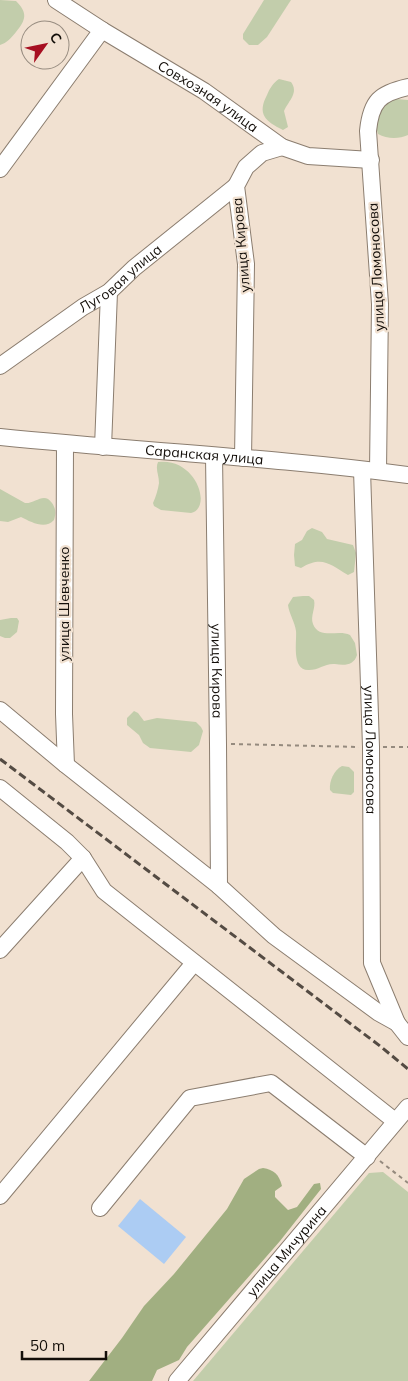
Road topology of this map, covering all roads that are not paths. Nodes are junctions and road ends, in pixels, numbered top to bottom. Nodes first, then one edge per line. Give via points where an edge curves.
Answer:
1 (56, 0) edge
2 (102, 30) junction
3 (408, 86) edge
4 (282, 148) junction
5 (371, 160) junction
6 (0, 169) edge
7 (236, 186) junction
8 (108, 292) junction
9 (0, 366) edge
10 (0, 437) edge
11 (65, 444) junction
12 (103, 447) junction
13 (214, 456) junction
14 (243, 458) junction
15 (362, 470) junction
16 (378, 471) junction
17 (408, 475) edge
18 (0, 710) edge
19 (66, 765) junction
20 (0, 788) edge
21 (83, 858) junction
22 (219, 886) junction
23 (0, 950) edge
24 (194, 963) junction
25 (398, 1023) junction
26 (408, 1037) edge
27 (408, 1107) edge
28 (395, 1121) junction
29 (368, 1155) junction
30 (0, 1196) edge
31 (100, 1208) dead end
32 (176, 1381) edge

1 - 2 street, Совхозная улица
2 - 4 street, Совхозная улица via 204,91
2 - 6 street
3 - 5 street, улица Ломоносова via 380,97 373,110 368,131
4 - 5 street, Совхозная улица via 308,156
4 - 7 street, улица Кирова via 262,153 246,167
5 - 16 street, улица Ломоносова via 380,304
7 - 8 street, Луговая улица
7 - 14 street, улица Кирова via 246,264
8 - 9 street, Луговая улица
8 - 12 street
10 - 11 street, Саранская улица
11 - 12 street, Саранская улица
11 - 19 street, улица Шевченко
12 - 13 street, Саранская улица
13 - 14 street, Саранская улица
13 - 22 street, улица Кирова
14 - 15 street, Саранская улица
15 - 16 street, Саранская улица
15 - 25 street, улица Ломоносова via 371,747 372,963
16 - 17 street, Саранская улица
18 - 19 street
19 - 22 street
20 - 21 street
21 - 23 street
21 - 24 street via 104,891
22 - 25 street via 274,936
24 - 28 street
24 - 30 street
25 - 26 street
27 - 28 street, улица Мичурина
28 - 29 street, улица Мичурина
29 - 31 street via 271,1084 190,1098
29 - 32 street, улица Мичурина

